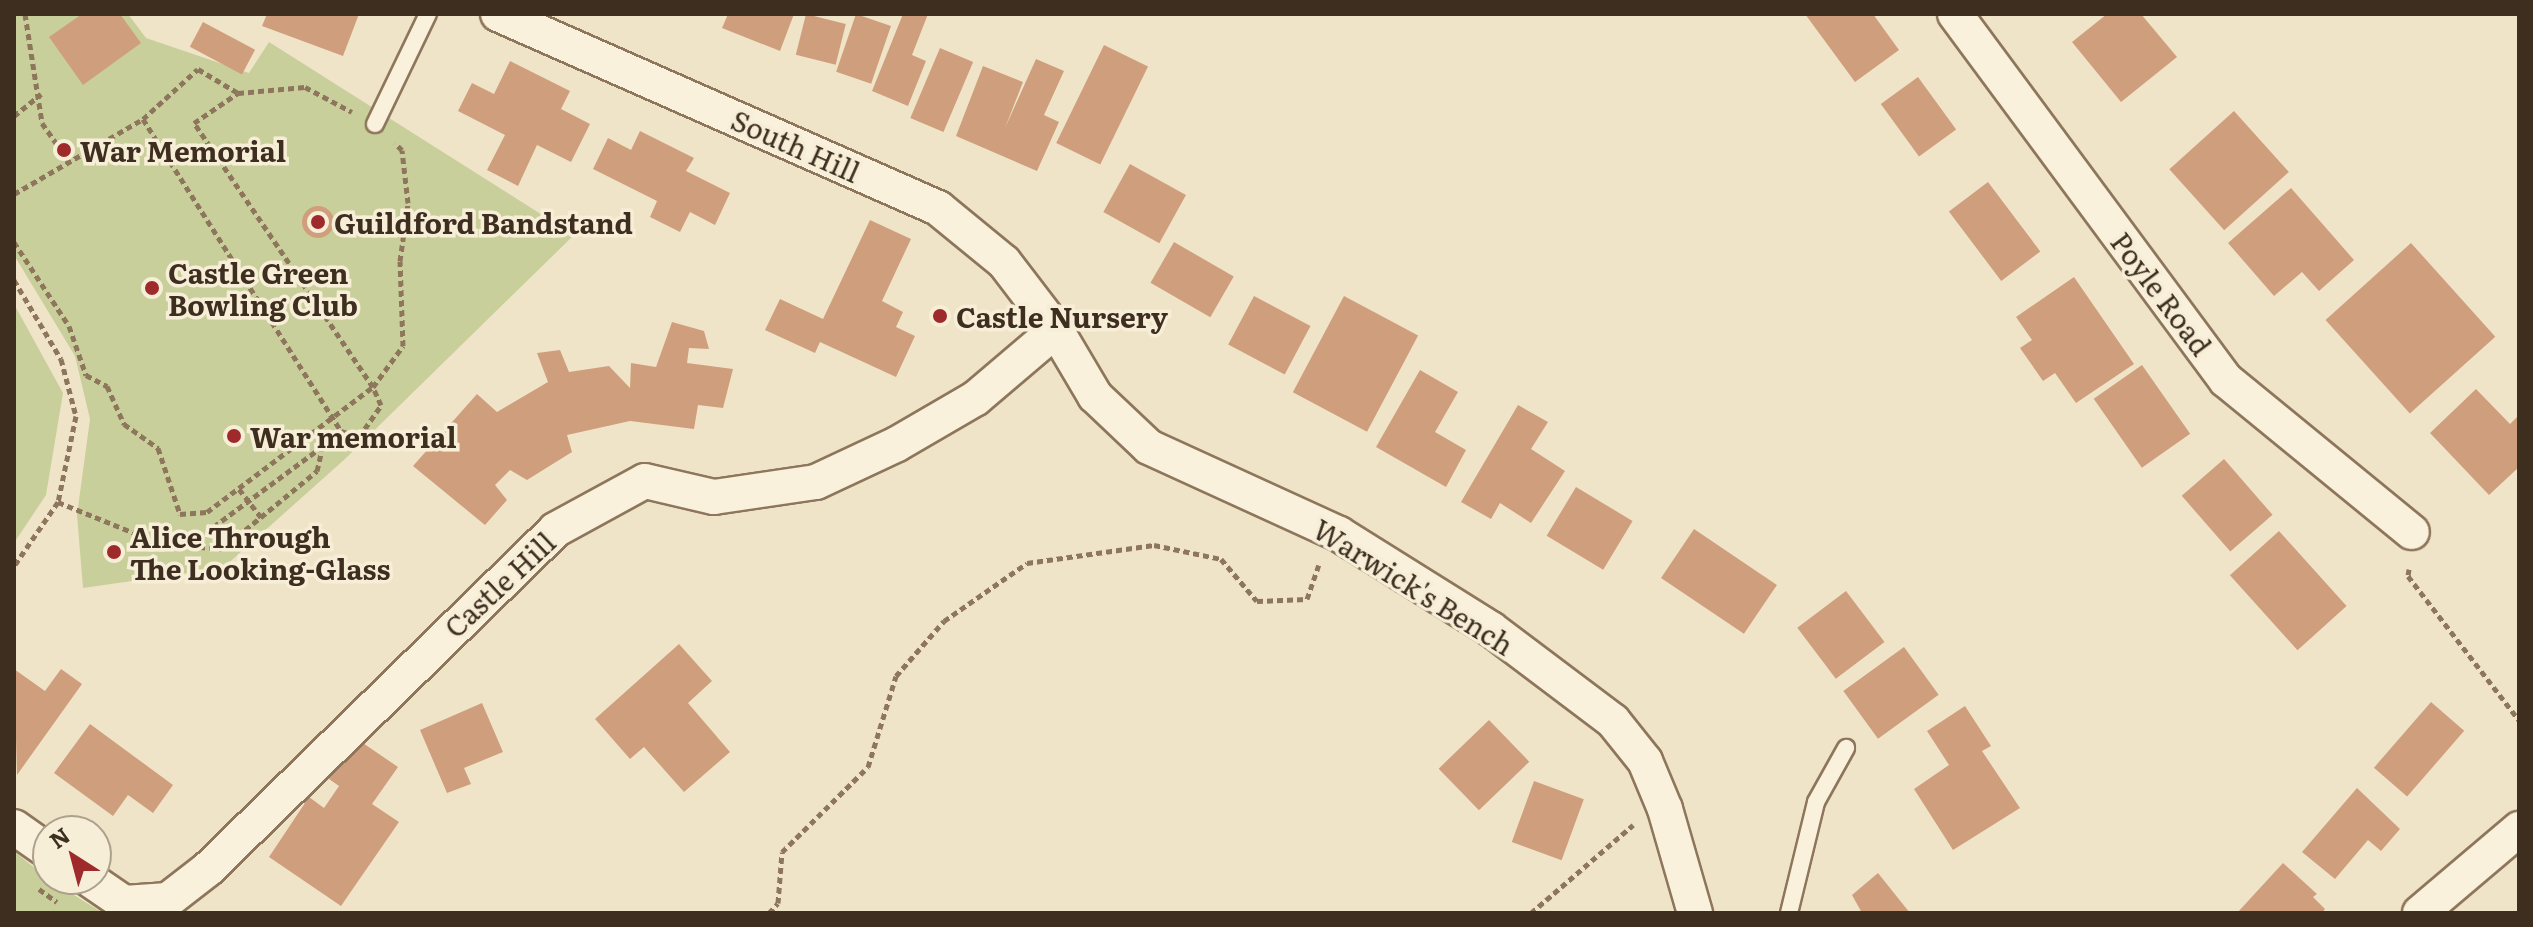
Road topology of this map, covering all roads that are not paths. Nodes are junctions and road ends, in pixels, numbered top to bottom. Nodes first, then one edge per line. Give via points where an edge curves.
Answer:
1 (428, 14) edge
2 (498, 14) edge
3 (1955, 14) edge
4 (375, 124) road end
5 (1056, 330) junction
6 (2412, 532) road end
7 (1846, 748) dead end
8 (14, 827) edge
9 (2519, 829) edge
10 (32, 840) edge
11 (112, 895) edge
12 (1695, 913) edge
13 (1789, 913) edge
14 (2420, 913) edge

1 - 4 lane
2 - 5 street, South Hill via 938,208 1004,262
3 - 6 street, Poyle Road via 2226,380
5 - 11 street, Castle Hill via 976,398 816,482 714,497 645,481 555,530 208,869 168,900 124,903
5 - 12 street, Warwick's Bench via 1095,396 1149,447 1339,534 1491,629 1613,721 1645,761
7 - 13 lane via 1816,802
8 - 10 street
9 - 14 street

